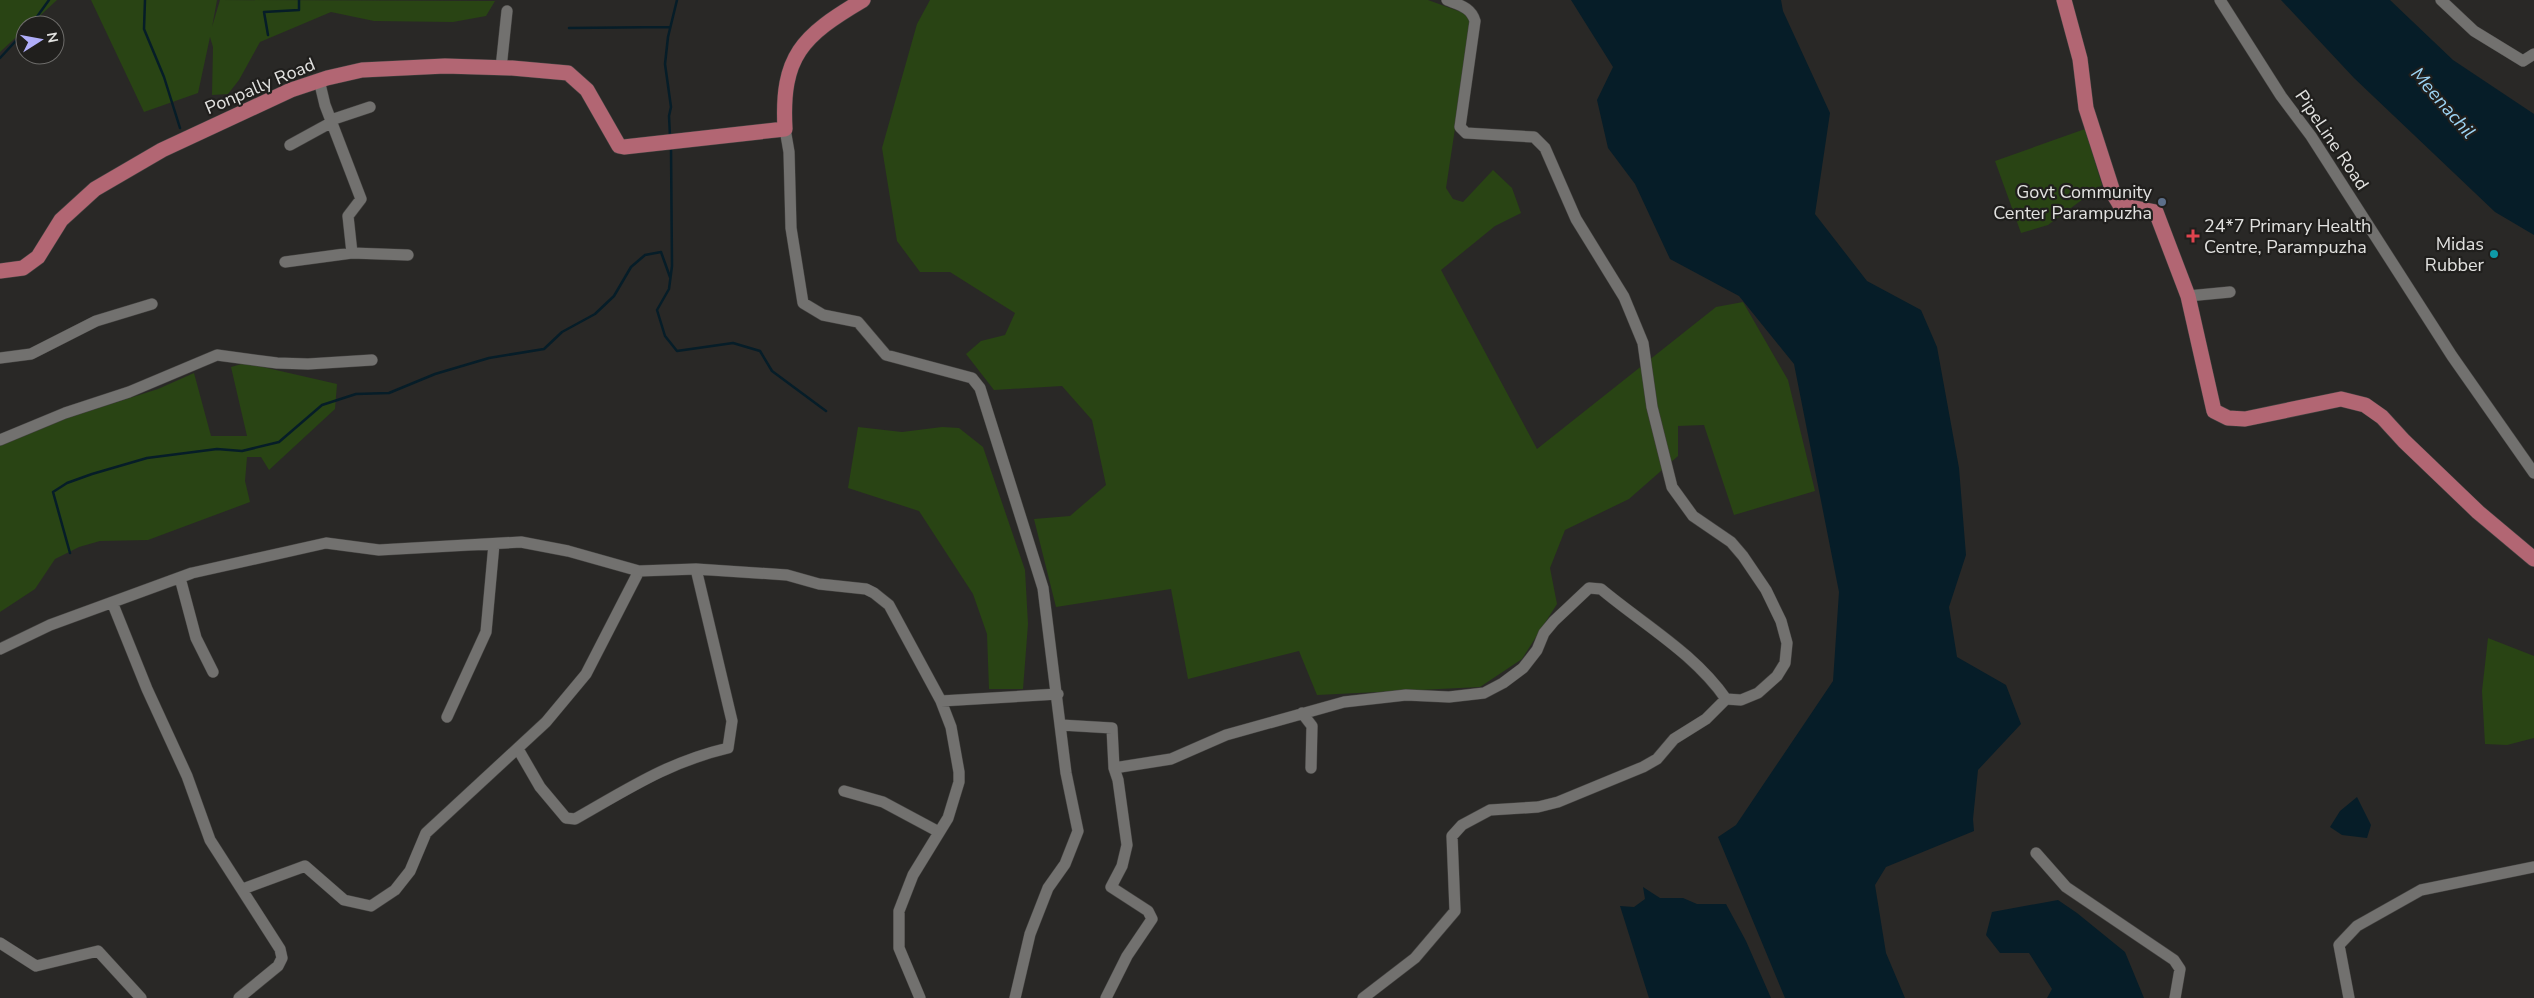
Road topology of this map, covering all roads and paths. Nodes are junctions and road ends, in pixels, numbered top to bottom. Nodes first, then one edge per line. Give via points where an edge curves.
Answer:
1 (863, 0) edge
2 (1447, 0) edge
3 (2064, 0) edge
4 (2220, 0) edge
5 (2442, 0) edge
6 (507, 11) dead end
7 (2534, 54) edge
8 (501, 68) junction
9 (319, 80) junction
10 (370, 107) dead end
11 (331, 121) junction
12 (786, 129) junction
13 (290, 145) dead end
14 (352, 253) junction
15 (408, 255) dead end
16 (285, 262) dead end
17 (0, 271) edge
18 (2230, 292) dead end
19 (2188, 296) junction
20 (152, 304) dead end
21 (0, 358) edge
22 (372, 360) dead end
23 (0, 440) edge
24 (2534, 473) edge
25 (494, 544) junction
26 (2534, 559) edge
27 (696, 569) junction
28 (639, 571) junction
29 (180, 578) junction
30 (112, 602) junction
31 (0, 649) edge
32 (213, 672) dead end
33 (1058, 694) junction
34 (1726, 699) junction
35 (941, 701) junction
36 (1302, 713) junction
37 (447, 717) dead end
38 (1061, 725) junction
39 (518, 749) junction
40 (1114, 768) junction
41 (1312, 768) dead end
42 (844, 791) dead end
43 (939, 832) junction
44 (2036, 852) dead end
45 (2534, 867) edge
46 (243, 889) junction
47 (0, 943) edge
48 (141, 998) edge
49 (238, 998) edge
50 (920, 998) edge
51 (1014, 998) edge
52 (1106, 998) edge
53 (1363, 998) edge
54 (2176, 998) edge
55 (2349, 998) edge

1 - 12 main road via 830,20 799,50 792,62 784,98
2 - 34 street via 1473,13 1475,21 1460,127 1466,133 1534,137 1545,148 1576,219 1624,297 1643,342 1652,407 1672,488 1693,516 1731,542 1743,556 1766,590 1781,621 1787,643 1785,663 1777,676 1758,693 1741,700
3 - 19 main road via 2080,59 2086,108 2114,195 2120,204 2156,212
4 - 24 street, PipeLine Road via 2312,136 2452,356
5 - 7 street via 2474,31 2523,61
6 - 8 street
8 - 9 main road, Ponpally Road via 445,66 362,70
8 - 12 main road, Ponpally Road via 568,73 587,90 619,146
9 - 11 street
9 - 17 main road, Ponpally Road via 162,150 95,189 61,220 38,257 23,268
10 - 11 street
11 - 13 street
11 - 14 street via 361,199 348,216
12 - 33 street via 791,228 804,303 823,315 858,322 886,355 972,378 980,388 1043,588
14 - 15 street
14 - 16 street
18 - 19 street
19 - 26 main road via 2214,411 2228,418 2245,419 2341,399 2365,405 2382,417 2478,512
20 - 21 street via 96,321 31,354
22 - 23 street via 277,363 217,355
25 - 28 street via 521,542
25 - 29 street via 379,550 326,543
25 - 37 street via 486,632
27 - 28 street
27 - 35 street via 787,575 874,593 889,605
27 - 39 street via 732,721 728,748 695,756 651,774 575,819 566,818 540,787
28 - 39 street via 586,674 546,722
29 - 30 street
29 - 32 street via 196,638
30 - 31 street via 50,625
30 - 46 street via 146,689 187,776 210,840
33 - 35 street
33 - 38 street
34 - 36 street via 1676,646 1602,589 1589,588 1554,621 1544,633 1538,650 1522,668 1503,683 1484,692 1465,696 1406,695 1361,699
34 - 53 street via 1706,719 1674,739 1656,759 1643,767 1571,798 1538,807 1490,810 1462,825 1452,836 1455,911 1415,958
35 - 43 street via 951,727 959,782 948,818
36 - 40 street via 1226,735 1171,759
36 - 41 street via 1312,726
38 - 40 street via 1112,728
38 - 51 street via 1066,773 1078,831 1065,864 1048,888 1030,934
39 - 46 street via 426,833 410,871 395,890 371,906 344,900 305,866
40 - 52 street via 1127,845 1122,866 1111,887 1148,911 1152,919 1127,956
42 - 43 street via 883,802
43 - 50 street via 913,875 899,911 899,948
44 - 54 street via 2066,887 2174,960 2180,969
45 - 55 street via 2422,890 2358,926 2339,946
46 - 49 street via 280,949 282,958 278,966
47 - 48 street via 36,966 98,951

